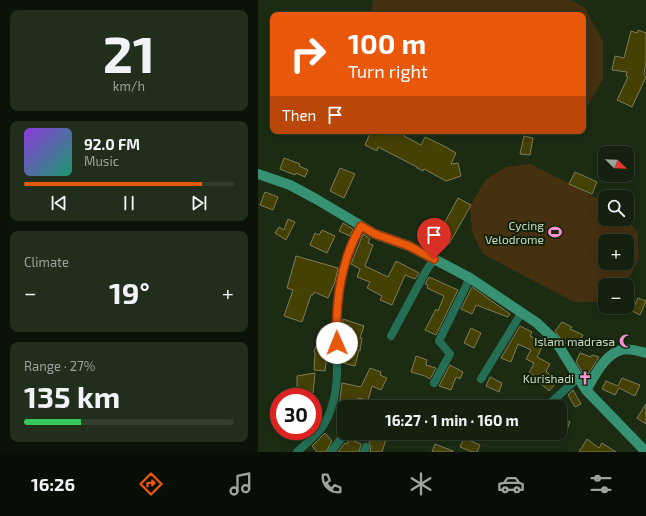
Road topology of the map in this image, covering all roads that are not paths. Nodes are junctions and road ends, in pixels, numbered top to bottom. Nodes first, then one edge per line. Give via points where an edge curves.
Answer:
1 (258, 174) edge
2 (361, 226) junction
3 (434, 259) junction
4 (470, 278) junction
5 (522, 312) junction
6 (391, 336) dead end
7 (646, 353) edge
8 (578, 378) junction
9 (481, 379) dead end
10 (434, 383) dead end
11 (586, 390) junction
12 (554, 400) edge
13 (340, 440) edge
14 (297, 452) edge
15 (332, 452) edge
16 (646, 452) edge

1 - 2 main road via 290,185 316,198
2 - 3 main road
2 - 14 street via 352,241 340,282 337,310 338,379 333,402 322,427
3 - 4 main road
3 - 6 street
4 - 5 main road
4 - 10 street via 439,341 450,354
5 - 8 main road via 555,340
5 - 9 street
7 - 11 main road via 622,350 606,359
8 - 11 main road
8 - 12 street
11 - 16 main road
13 - 15 street

